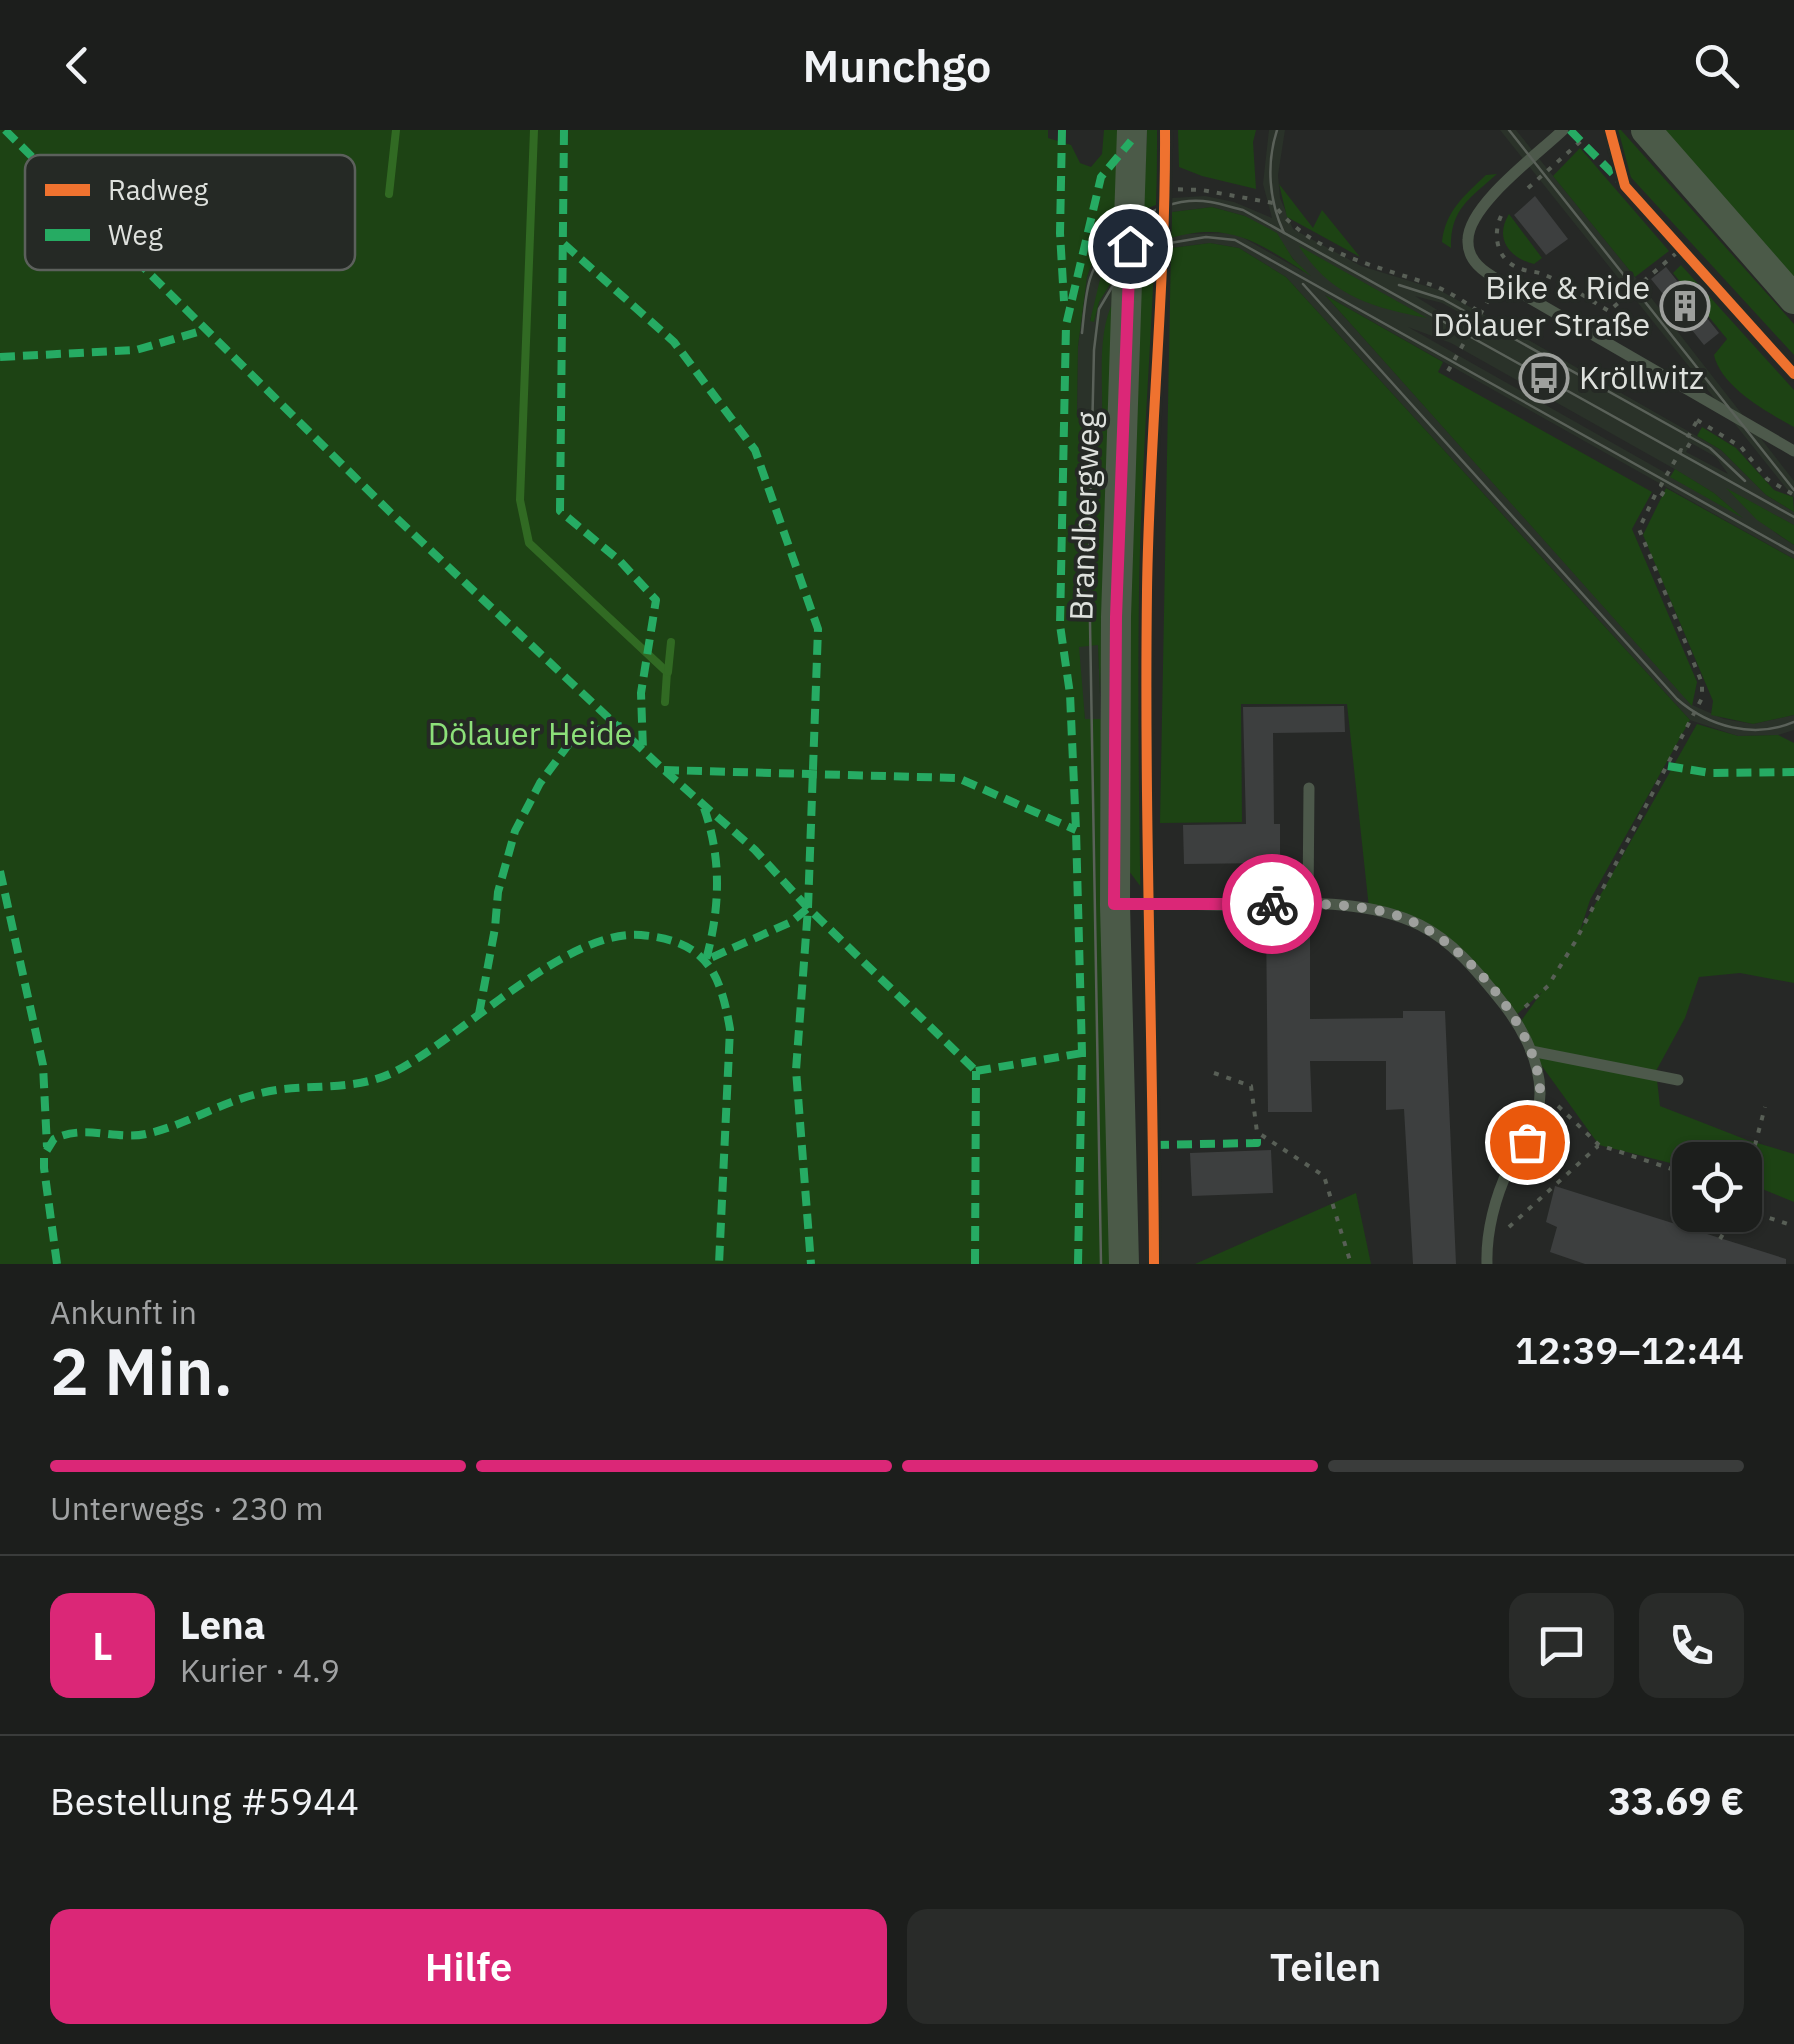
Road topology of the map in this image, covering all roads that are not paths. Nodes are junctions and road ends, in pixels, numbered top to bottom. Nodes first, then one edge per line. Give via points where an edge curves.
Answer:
1 (1132, 130) edge
2 (1563, 130) edge
3 (1646, 130) edge
4 (1794, 298) edge
5 (1794, 450) edge
6 (1308, 788) dead end
7 (1114, 904) junction
8 (1308, 904) junction
9 (1530, 1050) junction
10 (1678, 1080) dead end
11 (1124, 1264) edge
12 (1487, 1264) edge

1 - 7 main road, Brandbergweg
2 - 5 lane via 1478,214 1469,252 1482,270
3 - 4 main road
6 - 8 lane
7 - 8 lane
7 - 11 main road, Brandbergweg
8 - 9 lane via 1370,908 1421,926 1466,958 1514,1017
9 - 10 lane
9 - 12 lane via 1540,1090 1537,1116 1490,1223

